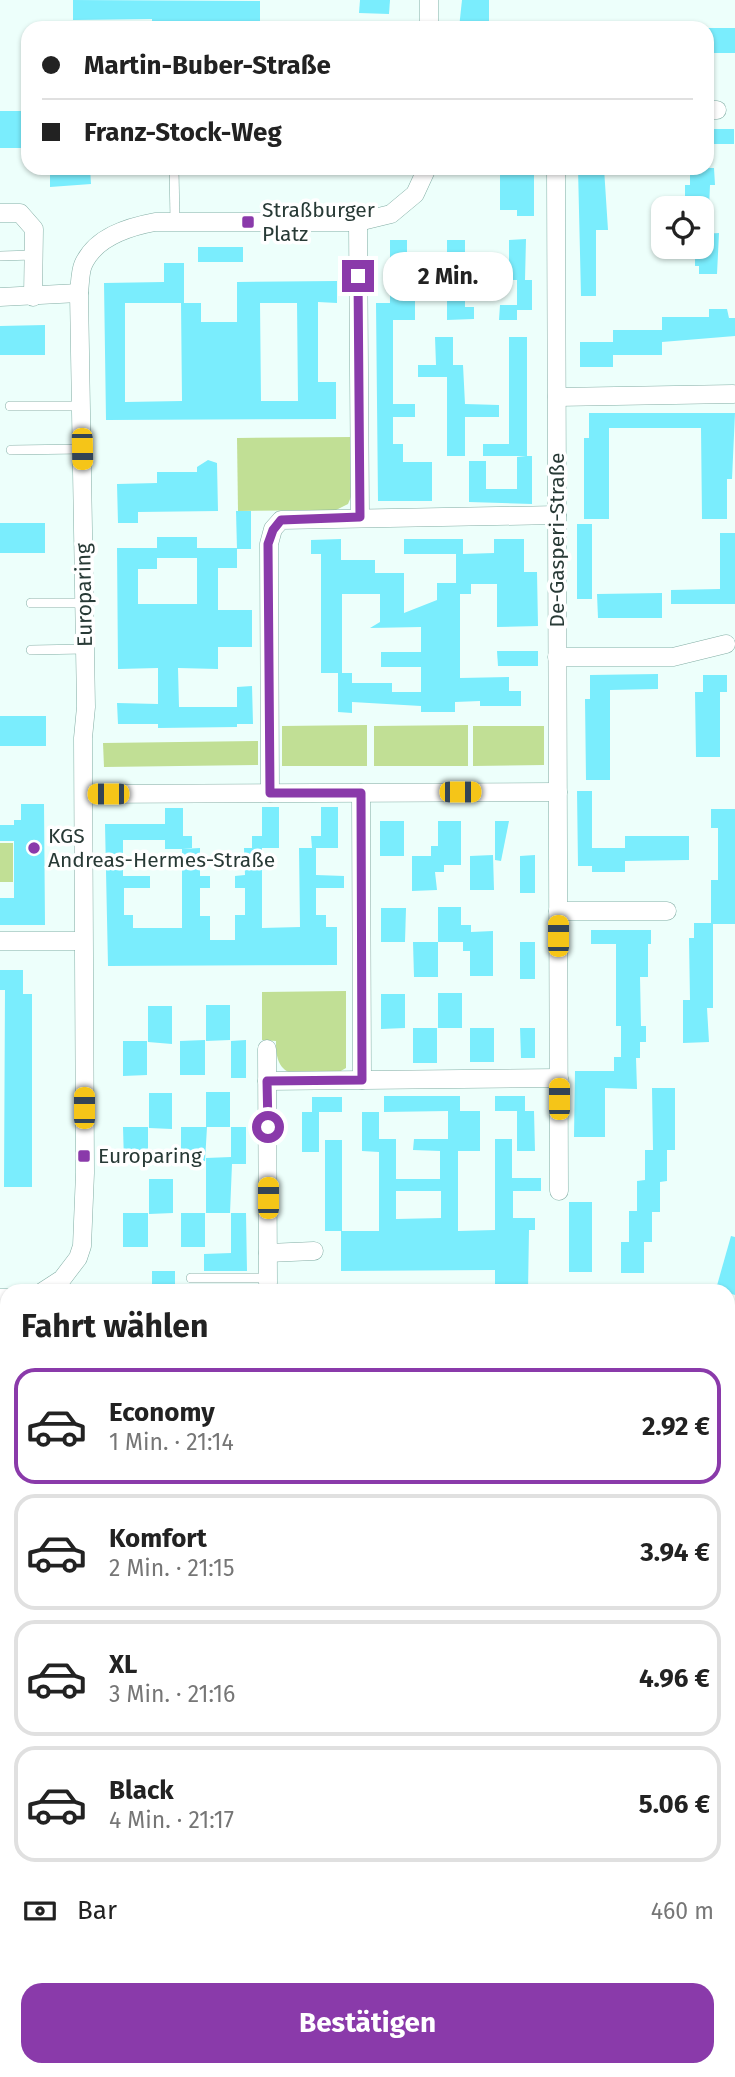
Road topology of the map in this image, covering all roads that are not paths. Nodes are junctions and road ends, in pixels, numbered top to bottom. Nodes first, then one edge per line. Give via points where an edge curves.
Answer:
1 (429, 0) edge
2 (429, 21) edge
3 (174, 175) edge
4 (424, 175) edge
5 (556, 175) edge
6 (0, 213) edge
7 (175, 221) junction
8 (358, 222) junction
9 (34, 255) junction
10 (0, 256) edge
11 (79, 293) junction
12 (0, 297) edge
13 (33, 297) junction
14 (733, 394) dead end
15 (556, 397) junction
16 (10, 406) dead end
17 (81, 406) junction
18 (82, 449) junction
19 (11, 450) dead end
20 (557, 515) junction
21 (360, 517) junction
22 (31, 603) dead end
23 (84, 603) junction
24 (726, 644) dead end
25 (85, 649) junction
26 (31, 650) dead end
27 (557, 657) junction
28 (558, 792) junction
29 (270, 793) junction
30 (361, 793) junction
31 (83, 794) junction
32 (558, 911) junction
33 (667, 911) dead end
34 (0, 941) edge
35 (83, 941) junction
36 (267, 1049) dead end
37 (559, 1078) junction
38 (362, 1080) junction
39 (267, 1081) junction
40 (559, 1191) dead end
41 (314, 1251) dead end
42 (268, 1253) junction
43 (191, 1278) dead end
44 (268, 1280) joint
45 (63, 1284) edge

1 - 2 street
3 - 7 lane
4 - 8 street, Europaring via 415,194 391,214
5 - 15 street, De-Gasperi-Straße
6 - 9 street via 20,213 34,229
7 - 8 street, Europaring
7 - 11 street, Europaring via 127,227 100,244 83,265
8 - 21 street
9 - 10 lane
9 - 13 street
11 - 13 street
11 - 17 street, Europaring
12 - 13 street
14 - 15 street
15 - 20 street, De-Gasperi-Straße
16 - 17 lane
17 - 18 street, Europaring
18 - 19 lane
18 - 23 street, Europaring
20 - 21 street
20 - 27 street, De-Gasperi-Straße
21 - 29 street via 281,520 268,544
22 - 23 lane
23 - 25 street, Europaring
24 - 27 street via 673,657
25 - 26 lane
25 - 31 street, Europaring
27 - 28 street, De-Gasperi-Straße
28 - 30 street
28 - 32 street, De-Gasperi-Straße
29 - 30 street
29 - 31 street
30 - 38 street
31 - 35 street, Europaring
32 - 33 street
32 - 37 street, De-Gasperi-Straße
34 - 35 street
35 - 45 street, Europaring via 82,1246
36 - 39 street
37 - 38 street
37 - 40 street, De-Gasperi-Straße
38 - 39 street
39 - 42 street
41 - 42 street
42 - 44 street
43 - 44 lane

